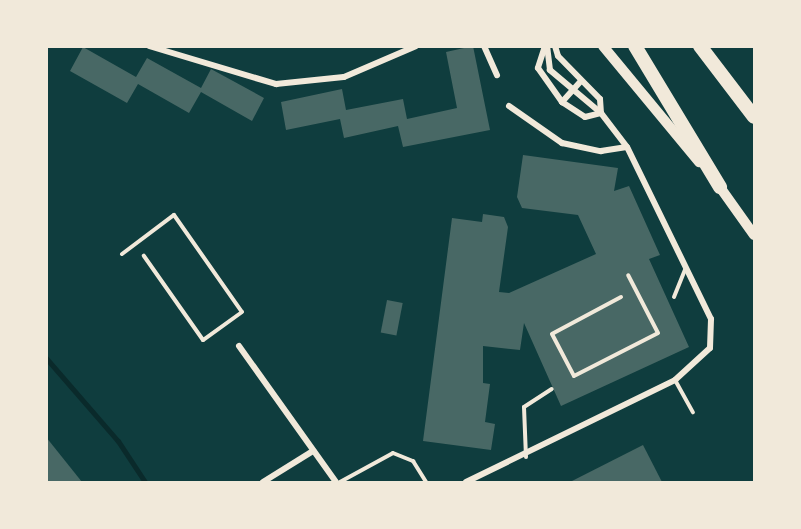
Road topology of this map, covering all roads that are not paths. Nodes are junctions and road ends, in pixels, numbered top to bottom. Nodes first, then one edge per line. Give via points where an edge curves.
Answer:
1 (149, 46) edge
2 (400, 46) edge
3 (416, 46) edge
4 (484, 46) edge
5 (546, 46) edge
6 (555, 46) edge
7 (603, 46) edge
8 (635, 46) edge
9 (700, 46) edge
10 (406, 54) junction
11 (497, 75) dead end
12 (581, 81) junction
13 (571, 90) junction
14 (562, 102) junction
15 (509, 106) dead end
16 (601, 113) junction
17 (754, 117) edge
18 (627, 147) junction
19 (720, 187) junction
20 (754, 235) edge
21 (122, 254) dead end
22 (144, 256) dead end
23 (686, 266) junction
24 (628, 274) dead end
25 (621, 297) dead end
26 (674, 297) dead end
27 (239, 346) dead end
28 (675, 380) junction
29 (552, 389) dead end
30 (693, 412) dead end
31 (313, 451) junction
32 (526, 457) junction
33 (263, 483) edge
34 (338, 483) edge
35 (426, 483) edge
36 (466, 483) edge

1 - 10 street via 276,84 345,77
2 - 10 street
3 - 10 street
4 - 11 street
5 - 13 street via 550,70
5 - 14 street via 538,68
6 - 12 street
7 - 19 main road
8 - 19 highway
9 - 17 highway
12 - 13 street
12 - 16 street via 600,99
13 - 14 street
13 - 16 street
14 - 16 street via 585,117
15 - 18 street via 562,143 601,151
16 - 18 street
18 - 23 street
19 - 20 main road
21 - 22 lane via 174,215 242,312 203,340
23 - 26 lane
23 - 28 street via 711,319 710,348
24 - 25 lane via 658,333 574,376 552,334
27 - 31 street
28 - 30 lane
28 - 32 street
29 - 32 lane via 524,407
31 - 33 street
31 - 34 street
32 - 36 street
34 - 35 lane via 393,453 413,461

